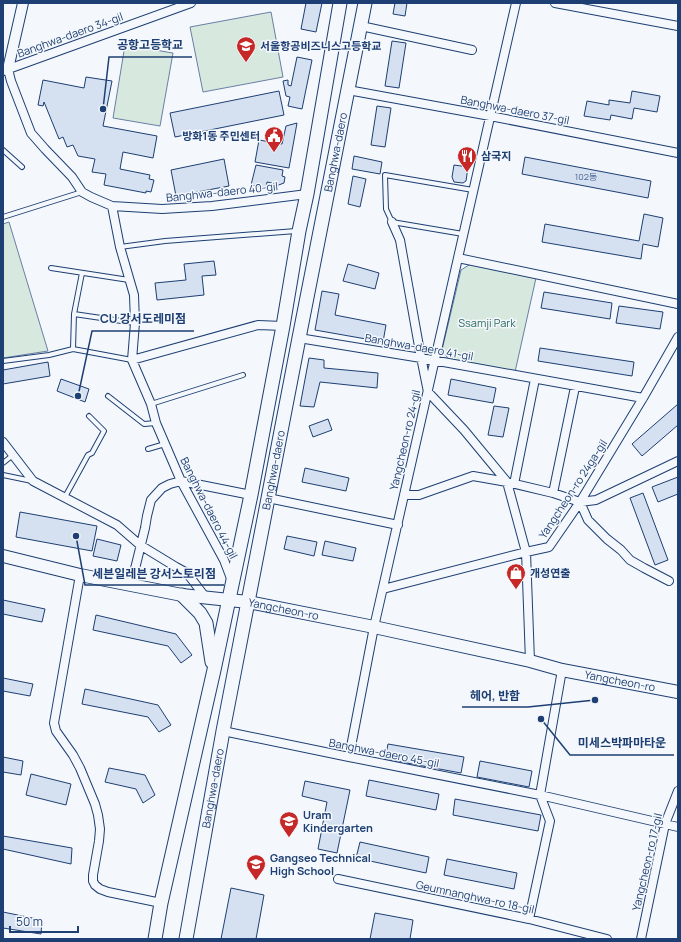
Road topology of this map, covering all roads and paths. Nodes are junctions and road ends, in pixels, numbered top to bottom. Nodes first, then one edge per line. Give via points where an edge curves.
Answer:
1 (23, 3) edge
2 (162, 3) edge
3 (190, 3) edge
4 (340, 3) edge
5 (365, 3) edge
6 (516, 3) edge
7 (555, 3) edge
8 (165, 12) junction
9 (361, 26) junction
10 (678, 26) edge
11 (472, 50) dead end
12 (6, 70) edge
13 (348, 90) junction
14 (490, 116) junction
15 (3, 150) edge
16 (678, 153) edge
17 (22, 167) dead end
18 (473, 190) junction
19 (82, 192) junction
20 (307, 194) junction
21 (112, 206) junction
22 (3, 217) edge
23 (392, 222) junction
24 (299, 231) junction
25 (464, 234) junction
26 (120, 248) junction
27 (458, 258) junction
28 (51, 268) dead end
29 (82, 273) junction
30 (129, 280) junction
31 (678, 304) edge
32 (74, 314) junction
33 (135, 322) junction
34 (283, 326) junction
35 (678, 337) edge
36 (299, 338) junction
37 (73, 349) junction
38 (421, 358) junction
39 (132, 360) junction
40 (435, 360) junction
41 (3, 361) edge
42 (243, 375) dead end
43 (534, 379) junction
44 (575, 387) junction
45 (428, 392) junction
46 (108, 396) dead end
47 (643, 398) junction
48 (151, 404) junction
49 (89, 416) dead end
50 (156, 423) junction
51 (3, 442) edge
52 (166, 444) junction
53 (148, 449) dead end
54 (13, 455) junction
55 (678, 460) edge
56 (3, 463) edge
57 (3, 475) edge
58 (33, 481) junction
59 (181, 481) junction
60 (511, 483) junction
61 (553, 493) junction
62 (404, 495) junction
63 (251, 496) junction
64 (65, 498) junction
65 (268, 498) junction
66 (580, 502) junction
67 (398, 525) junction
68 (140, 545) junction
69 (526, 552) junction
70 (3, 556) edge
71 (80, 575) junction
72 (670, 581) dead end
73 (233, 582) junction
74 (131, 585) junction
75 (383, 589) junction
76 (182, 595) junction
77 (206, 598) junction
78 (228, 599) junction
79 (248, 602) junction
80 (374, 628) junction
81 (530, 662) junction
82 (214, 670) junction
83 (562, 670) junction
84 (678, 692) edge
85 (223, 731) junction
86 (349, 757) junction
87 (678, 791) edge
88 (540, 794) junction
89 (665, 824) junction
90 (678, 827) edge
91 (338, 879) dead end
92 (161, 903) junction
93 (529, 919) junction
94 (155, 939) edge
95 (186, 939) edge
96 (607, 939) edge
97 (641, 939) edge

1 - 12 street
2 - 8 street
3 - 8 street, Banghwa-daero 34-gil
4 - 20 main road, Banghwa-daero
5 - 9 main road, Banghwa-daero
6 - 14 street, Yangcheon-ro 24-gil
7 - 10 street
8 - 12 street, Banghwa-daero 34-gil
9 - 11 street
9 - 13 main road, Banghwa-daero
12 - 19 street via 31,133 72,177
13 - 14 street, Banghwa-daero 37-gil
13 - 36 main road, Banghwa-daero
14 - 16 street, Banghwa-daero 37-gil
14 - 18 street, Yangcheon-ro 24-gil
15 - 17 lane
18 - 23 lane via 385,175 386,209
18 - 25 street, Yangcheon-ro 24-gil
19 - 21 street, Banghwa-daero 40-gil
19 - 22 lane
20 - 21 street, Banghwa-daero 40-gil via 162,210
20 - 24 main road, Banghwa-daero
21 - 26 street, Banghwa-daero 44-gil
23 - 25 lane
23 - 38 street via 400,240
24 - 26 lane via 166,241
24 - 34 main road, Banghwa-daero
25 - 27 street, Yangcheon-ro 24-gil
26 - 30 street, Banghwa-daero 44-gil
27 - 31 street
27 - 40 street, Yangcheon-ro 24-gil
28 - 29 lane
29 - 30 lane
29 - 32 lane
30 - 33 street, Banghwa-daero 44-gil via 134,295
32 - 33 lane
32 - 37 lane
33 - 39 street, Banghwa-daero 44-gil
34 - 39 street via 258,325
34 - 63 main road, Banghwa-daero
35 - 47 street, Yangcheon-ro 24ga-gil
36 - 38 street, Banghwa-daero 41-gil
36 - 65 main road, Banghwa-daero
37 - 39 lane
37 - 41 lane
38 - 40 street, Banghwa-daero 41-gil
38 - 45 street
39 - 48 street, Banghwa-daero 44-gil
40 - 43 street, Banghwa-daero 41-gil
40 - 45 street, Yangcheon-ro 24-gil
42 - 48 lane
43 - 44 street, Banghwa-daero 41-gil
43 - 60 street
44 - 47 street, Banghwa-daero 41-gil
44 - 61 street
45 - 60 street
45 - 62 street, Yangcheon-ro 24-gil
46 - 50 lane via 144,424
47 - 66 street, Yangcheon-ro 24ga-gil
48 - 50 street, Banghwa-daero 44-gil
49 - 64 lane via 104,431
50 - 52 street, Banghwa-daero 44-gil
51 - 54 street
52 - 53 lane
52 - 59 street, Banghwa-daero 44-gil
54 - 56 lane
54 - 58 street
55 - 66 street via 596,500
57 - 58 lane
58 - 64 street
59 - 63 street
59 - 68 street via 162,488 151,500
59 - 73 street, Banghwa-daero 44-gil via 224,560
60 - 61 street
60 - 62 street via 474,476 418,495
60 - 69 street
61 - 66 street
62 - 67 street, Yangcheon-ro 24-gil
63 - 73 main road, Banghwa-daero
64 - 68 street via 118,525
65 - 67 street
65 - 79 main road, Banghwa-daero
66 - 69 street, Yangcheon-ro 24ga-gil via 549,548
66 - 72 street via 588,520 630,560
67 - 75 street, Yangcheon-ro 24-gil
68 - 74 street
68 - 77 street via 187,573
69 - 75 street, Yangcheon-ro 24ga-gil
69 - 81 street
70 - 71 main road, Yangcheon-ro
71 - 74 main road, Yangcheon-ro
71 - 92 street via 54,722 56,731 80,768 98,815 100,829 93,881 100,889 108,892
73 - 78 main road, Banghwa-daero
74 - 76 main road, Yangcheon-ro
75 - 80 street, Yangcheon-ro 24-gil
76 - 77 main road, Yangcheon-ro
76 - 82 main road via 206,623
77 - 78 main road, Yangcheon-ro
78 - 79 main road, Yangcheon-ro
78 - 82 main road, Banghwa-daero
79 - 80 main road, Yangcheon-ro
79 - 85 main road, Banghwa-daero
80 - 81 main road, Yangcheon-ro
80 - 86 street, Yangcheon-ro 24-gil
81 - 83 main road, Yangcheon-ro
82 - 92 main road, Banghwa-daero
83 - 84 main road, Yangcheon-ro
83 - 88 street
85 - 86 street, Banghwa-daero 45-gil
85 - 95 main road, Banghwa-daero
86 - 88 street, Banghwa-daero 45-gil
87 - 89 street, Yangcheon-ro 17-gil
88 - 89 street, Banghwa-daero 45-gil
88 - 93 street via 550,821
89 - 90 street, Banghwa-daero 45-gil
89 - 97 street, Yangcheon-ro 17-gil
91 - 93 street, Geumnanghwa-ro 18-gil
92 - 94 main road, Banghwa-daero
93 - 96 street, Geumnanghwa-ro 18-gil

